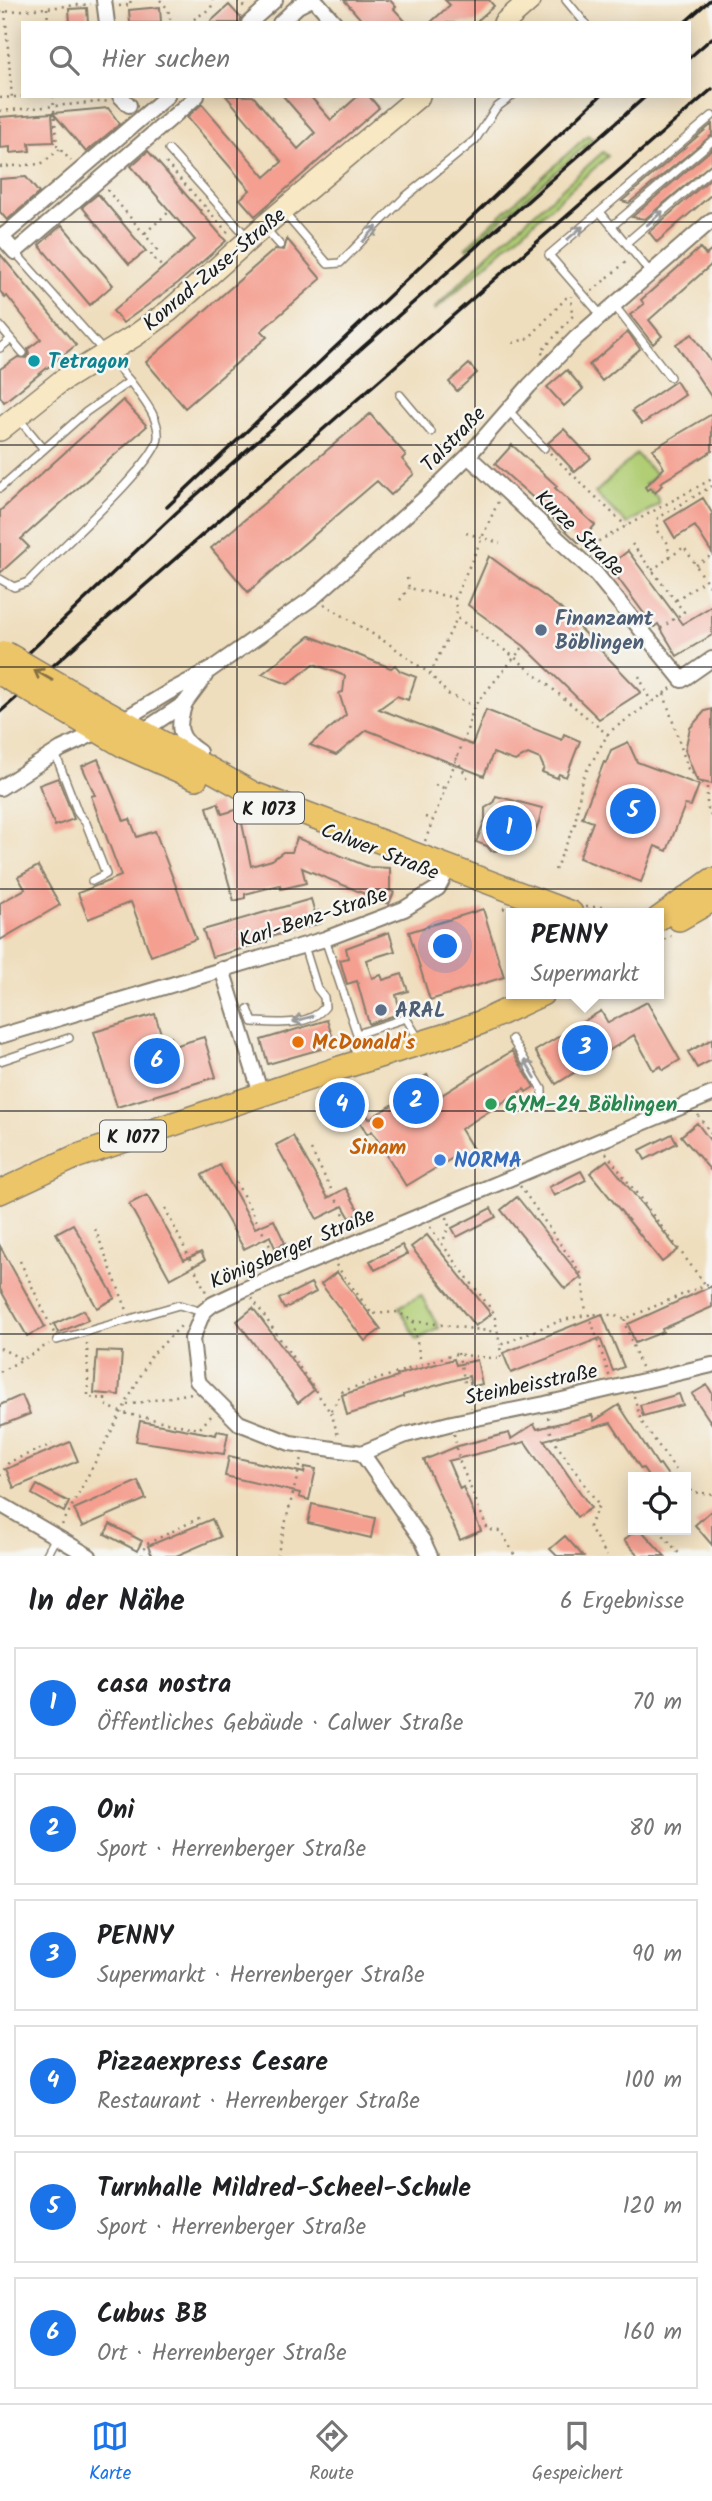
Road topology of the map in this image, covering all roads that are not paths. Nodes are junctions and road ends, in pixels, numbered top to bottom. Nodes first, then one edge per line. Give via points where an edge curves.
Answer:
1 (275, 0) edge
2 (313, 0) edge
3 (530, 0) edge
4 (566, 0) edge
5 (105, 3) edge
6 (107, 21) edge
7 (251, 21) edge
8 (282, 21) edge
9 (333, 21) edge
10 (506, 21) edge
11 (583, 21) edge
12 (165, 98) edge
13 (195, 98) edge
14 (509, 98) edge
15 (409, 100) edge
16 (712, 116) edge
17 (712, 141) edge
18 (170, 150) dead end
19 (712, 169) edge
20 (282, 210) junction
21 (600, 212) junction
22 (712, 220) edge
23 (612, 226) junction
24 (256, 233) junction
25 (1, 236) edge
26 (626, 243) junction
27 (280, 245) dead end
28 (15, 252) junction
29 (650, 272) junction
30 (614, 304) junction
31 (601, 315) junction
32 (0, 326) edge
33 (11, 339) junction
34 (0, 348) edge
35 (23, 353) dead end
36 (113, 361) junction
37 (670, 377) dead end
38 (130, 381) junction
39 (400, 395) dead end
40 (509, 411) junction
41 (11, 424) edge
42 (431, 432) dead end
43 (43, 448) junction
44 (544, 448) road end
45 (468, 456) junction
46 (0, 488) edge
47 (0, 579) edge
48 (2, 659) edge
49 (712, 659) edge
50 (210, 670) junction
51 (185, 702) junction
52 (73, 705) junction
53 (121, 721) junction
54 (98, 731) junction
55 (180, 731) joint
56 (142, 732) junction
57 (55, 753) junction
58 (0, 788) edge
59 (303, 813) junction
60 (445, 875) junction
61 (712, 880) edge
62 (92, 881) dead end
63 (712, 900) edge
64 (525, 908) edge
65 (571, 908) edge
66 (664, 920) edge
67 (664, 921) edge
68 (325, 939) junction
69 (303, 945) junction
70 (222, 969) junction
71 (512, 999) edge
72 (531, 999) edge
73 (248, 1009) dead end
74 (358, 1034) junction
75 (0, 1036) edge
76 (69, 1038) dead end
77 (512, 1039) dead end
78 (420, 1042) junction
79 (0, 1061) edge
80 (357, 1062) junction
81 (259, 1088) junction
82 (712, 1094) edge
83 (542, 1102) dead end
84 (0, 1192) edge
85 (208, 1308) junction
86 (57, 1340) road end
87 (712, 1365) edge
88 (362, 1453) junction
89 (0, 1504) edge
90 (57, 1537) junction
91 (84, 1554) edge
92 (46, 1556) edge
93 (430, 1556) edge

1 - 7 street
2 - 8 street
2 - 9 street
3 - 10 street
4 - 11 lane
5 - 6 street
12 - 25 street
13 - 28 street
20 -> 14 lane via 328,264 340,264 405,197 475,140 496,108
15 - 20 street, Konrad-Zuse-Straße
16 - 21 lane
17 - 23 lane
18 - 24 lane
26 -> 19 lane
20 - 24 street, Konrad-Zuse-Straße
21 - 23 lane
31 -> 21 lane via 550,255
22 - 29 street, Talstraße
23 - 26 lane
24 - 27 lane
24 - 36 street, Konrad-Zuse-Straße
25 - 28 street
26 - 29 lane
28 - 36 lane
29 - 30 street, Talstraße
30 - 31 street, Talstraße
30 - 37 lane
31 - 40 street, Talstraße
32 - 33 lane
33 - 34 lane
33 - 35 lane
36 - 38 lane
36 - 41 street, Konrad-Zuse-Straße via 60,382
38 - 43 lane
38 - 47 lane via 158,428 148,461 28,582 15,587
39 - 42 lane
40 - 44 lane
40 - 45 street, Talstraße
41 - 43 lane
43 - 46 lane
45 - 49 street, Kurze Straße via 596,574 682,680
45 - 50 street, Talstraße via 314,597
48 - 52 main road, Calwer Straße / K 1073, bridge
50 - 51 street, Talstraße
50 - 53 street, Talstraße
51 - 55 street, Talstraße
51 - 56 street, Talstraße
52 - 53 main road, Calwer Straße / K 1073
52 - 54 main road, Calwer Straße / K 1073
53 - 54 street, Talstraße
53 - 56 main road, Calwer Straße / K 1073
54 - 56 street via 124,737
54 - 57 street, Talstraße
54 - 60 main road, Calwer Straße / K 1073 via 236,795
55 - 59 street, Calwer Straße via 185,743 259,787 295,802
56 - 59 main road, Calwer Straße / K 1073 via 254,794
57 - 58 street, Talstraße
57 - 62 lane via 106,874
59 - 65 main road, Calwer Straße / K 1073
60 - 64 main road, Calwer Straße / K 1073
60 - 68 street, Karl-Benz-Straße via 439,888 404,909
61 - 66 main road
63 - 67 main road
68 - 69 street, Karl-Benz-Straße
68 - 74 lane
69 - 70 street, Karl-Benz-Straße
69 -> 73 lane via 325,1007 318,1015 287,1024 253,1022
70 - 75 street, Karl-Benz-Straße
70 - 81 street, Karl-Benz-Straße
71 - 78 main road, K 1077
72 - 78 main road, K 1077 via 482,1022
74 - 78 lane via 406,1018
74 - 80 lane
76 - 79 lane
83 -> 77 lane via 542,1089
78 - 80 main road, K 1077
80 - 81 main road, K 1077
81 - 84 main road, K 1077 via 75,1157
82 - 85 street, Königsberger Straße
85 - 86 lane via 179,1305
85 - 88 street, Königsberger Straße via 192,1339 197,1381 239,1423 290,1443
87 - 88 street, Steinbeisstraße via 452,1423
88 - 93 street
89 - 90 street
90 - 91 street
90 - 92 lane

